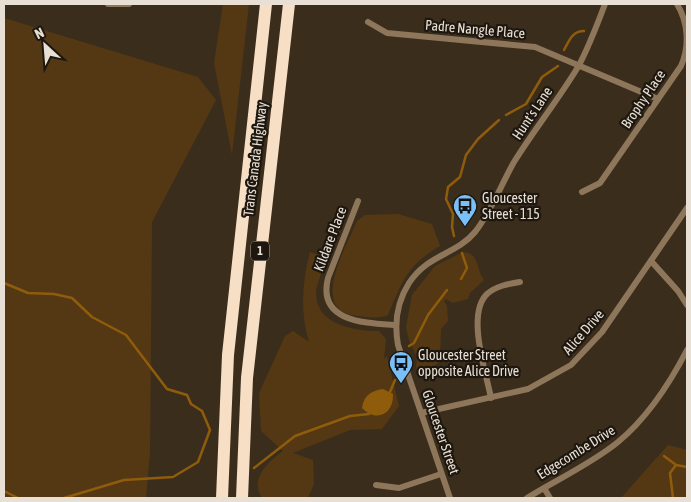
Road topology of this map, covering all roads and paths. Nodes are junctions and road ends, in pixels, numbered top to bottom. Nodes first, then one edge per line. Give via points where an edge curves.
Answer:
1 (108, 4) edge
2 (129, 4) edge
3 (265, 4) edge
4 (290, 4) edge
5 (605, 4) edge
6 (677, 4) edge
7 (368, 22) dead end
8 (579, 65) junction
9 (658, 100) junction
10 (582, 192) dead end
11 (358, 200) dead end
12 (687, 208) edge
13 (474, 232) joint
14 (652, 261) junction
15 (520, 282) dead end
16 (687, 305) edge
17 (395, 325) junction
18 (687, 350) edge
19 (492, 398) junction
20 (421, 413) junction
21 (441, 474) junction
22 (376, 485) dead end
23 (544, 488) junction
24 (222, 498) edge
25 (242, 498) edge
26 (450, 498) edge
27 (527, 498) edge
28 (550, 498) edge

1 - 2 street
3 - 24 highway, Trans Canada Highway / 1 via 228,355
4 - 25 highway, Trans Canada Highway / 1 via 247,378
5 - 8 street, Hunt's Lane
6 - 9 street, Brophy Place via 687,34 687,49 681,66
7 - 8 street, Padre Nangle Place via 387,33 535,47
8 - 9 street, Padre Nangle Place
8 - 13 street, Hunt's Lane via 517,158
9 - 10 street, Brophy Place via 600,183
11 - 17 street, Kildare Place via 328,278 327,296 334,310 346,318
12 - 14 street, Alice Drive
13 - 17 street, Gloucester Street via 420,268 404,293
14 - 16 street
14 - 19 street, Alice Drive via 602,332 572,365 535,386
15 - 19 street via 499,286 489,292 478,308 478,330
17 - 20 street, Gloucester Street via 398,345
18 - 23 street, Edgecombe Drive via 645,415 628,434
19 - 20 street, Alice Drive
20 - 21 street, Gloucester Street
21 - 22 street via 399,488
21 - 26 street, Gloucester Street
23 - 27 street, Edgecombe Drive
23 - 28 street

